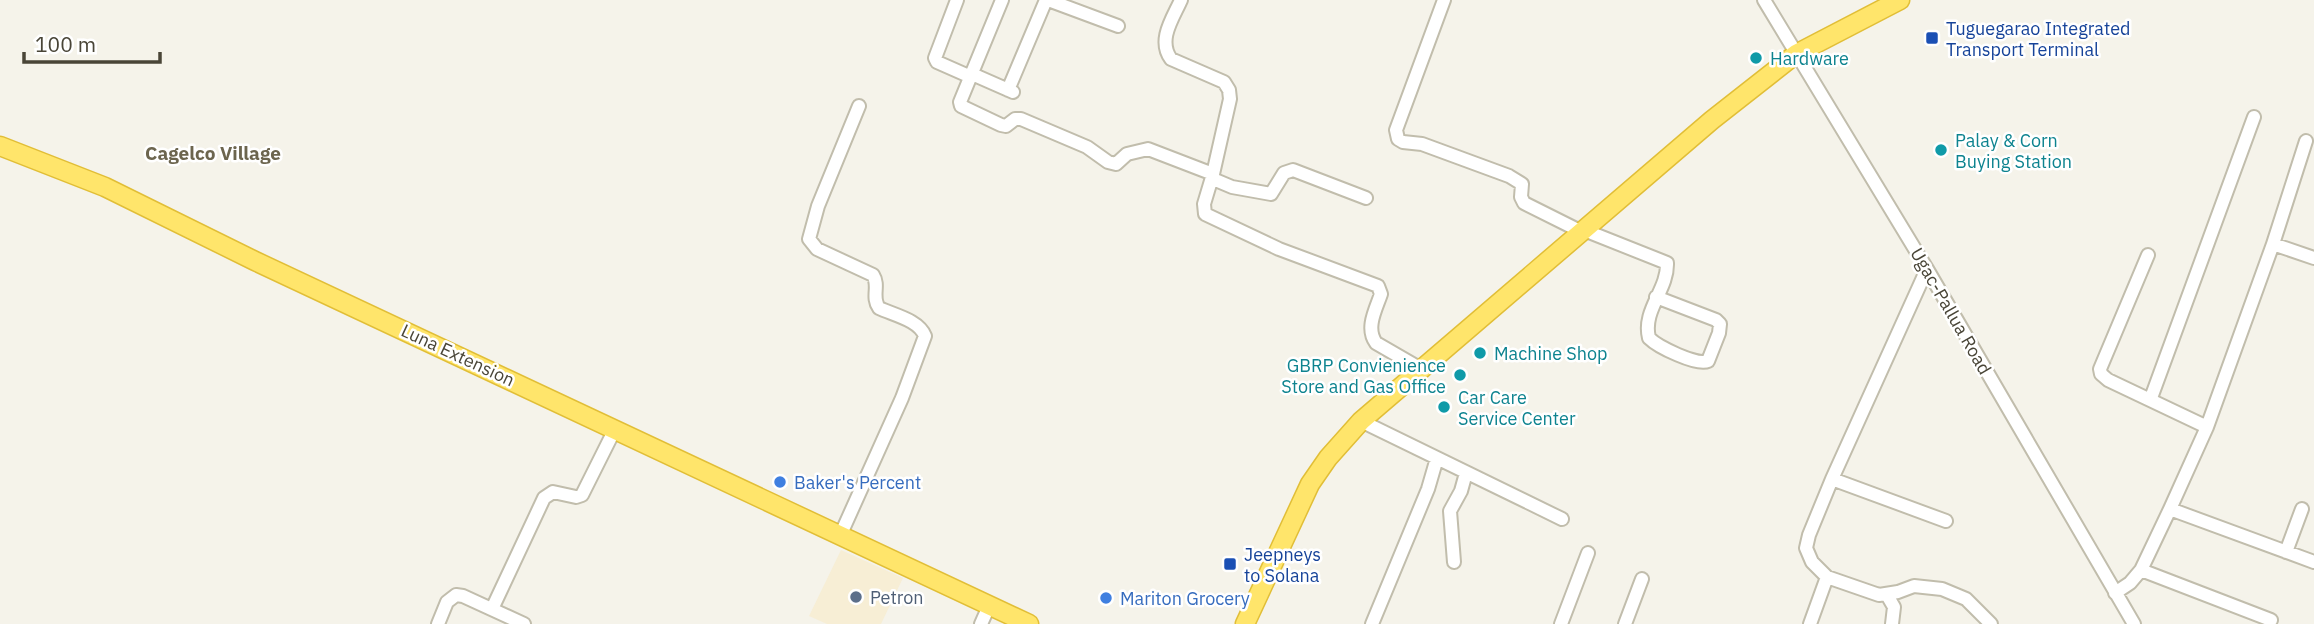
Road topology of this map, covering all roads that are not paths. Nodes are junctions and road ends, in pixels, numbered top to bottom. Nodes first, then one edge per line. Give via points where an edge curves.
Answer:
1 (957, 0) edge
2 (1047, 0) edge
3 (1181, 0) edge
4 (1444, 0) edge
5 (1763, 0) edge
6 (1900, 0) edge
7 (998, 1) edge
8 (1118, 26) dead end
9 (1796, 54) junction
10 (971, 75) junction
11 (859, 106) dead end
12 (2254, 117) dead end
13 (2306, 141) dead end
14 (0, 146) edge
15 (1213, 177) junction
16 (1366, 198) dead end
17 (1583, 231) junction
18 (2273, 244) junction
19 (2148, 256) dead end
20 (2314, 258) edge
21 (1927, 269) junction
22 (1656, 297) junction
23 (1421, 369) junction
24 (2151, 398) junction
25 (1362, 421) junction
26 (2207, 427) junction
27 (615, 429) junction
28 (1437, 458) junction
29 (1466, 473) junction
30 (1832, 479) junction
31 (2170, 509) junction
32 (2302, 509) dead end
33 (1562, 519) dead end
34 (1946, 521) dead end
35 (840, 536) junction
36 (2286, 552) junction
37 (1588, 553) dead end
38 (1454, 562) dead end
39 (2314, 562) edge
40 (2141, 570) junction
41 (1827, 577) junction
42 (1642, 579) dead end
43 (2115, 593) junction
44 (1887, 595) junction
45 (989, 606) junction
46 (498, 615) edge
47 (2272, 620) dead end
48 (438, 624) edge
49 (524, 624) edge
50 (981, 624) edge
51 (1029, 624) edge
52 (1245, 624) edge
53 (1372, 624) edge
54 (1561, 624) edge
55 (1625, 624) edge
56 (1811, 624) edge
57 (1892, 624) edge
58 (1991, 624) edge
59 (2134, 624) edge

1 - 10 street via 935,58
2 - 8 street
2 - 10 street via 1012,91
3 - 15 street via 1166,34 1167,53 1171,59 1224,82 1229,90
4 - 17 street via 1396,130 1398,139 1509,176 1522,184 1524,203
5 - 9 street, Ugac-Pallua Road
6 - 9 highway
7 - 10 street
9 - 17 highway
9 - 21 street, Ugac-Pallua Road
10 - 15 street via 961,106 1001,125 1021,119 1116,164 1127,154 1148,149
11 - 35 street via 809,239 817,249 873,275 879,308 916,325 925,336
12 - 24 street
13 - 18 street
14 - 27 highway, Luna Extension via 105,187
15 - 16 street via 1231,187 1271,194 1284,173 1293,170
15 - 23 street via 1203,209 1208,216 1378,286 1381,293 1372,338
17 - 22 street via 1667,263
17 - 23 highway
18 - 20 street
18 - 26 street
19 - 24 street via 2100,369 2108,380
21 - 30 street
21 - 43 street, Ugac-Pallua Road
22 - 22 street via 1646,326 1649,338 1700,363 1708,361 1720,324
23 - 25 highway
24 - 26 street
25 - 28 street
25 - 52 highway via 1310,484
26 - 31 street
27 - 35 highway, Luna Extension
27 - 46 street via 582,495 576,498 553,492 544,498
28 - 29 street
28 - 53 street
29 - 33 street
29 - 38 street via 1450,511
30 - 34 street
30 - 41 street via 1806,548
31 - 36 street
31 - 40 street
32 - 36 street
35 - 45 highway, Luna Extension
36 - 39 street
37 - 54 street
40 - 43 street
40 - 47 street
41 - 44 street
41 - 56 street
42 - 55 street
43 - 59 street, Ugac-Pallua Road
44 - 57 street via 1894,607
44 - 58 street via 1914,586 1942,589 1966,599
45 - 50 street
45 - 51 highway, Luna Extension
46 - 48 street via 456,595 447,602
46 - 49 street

